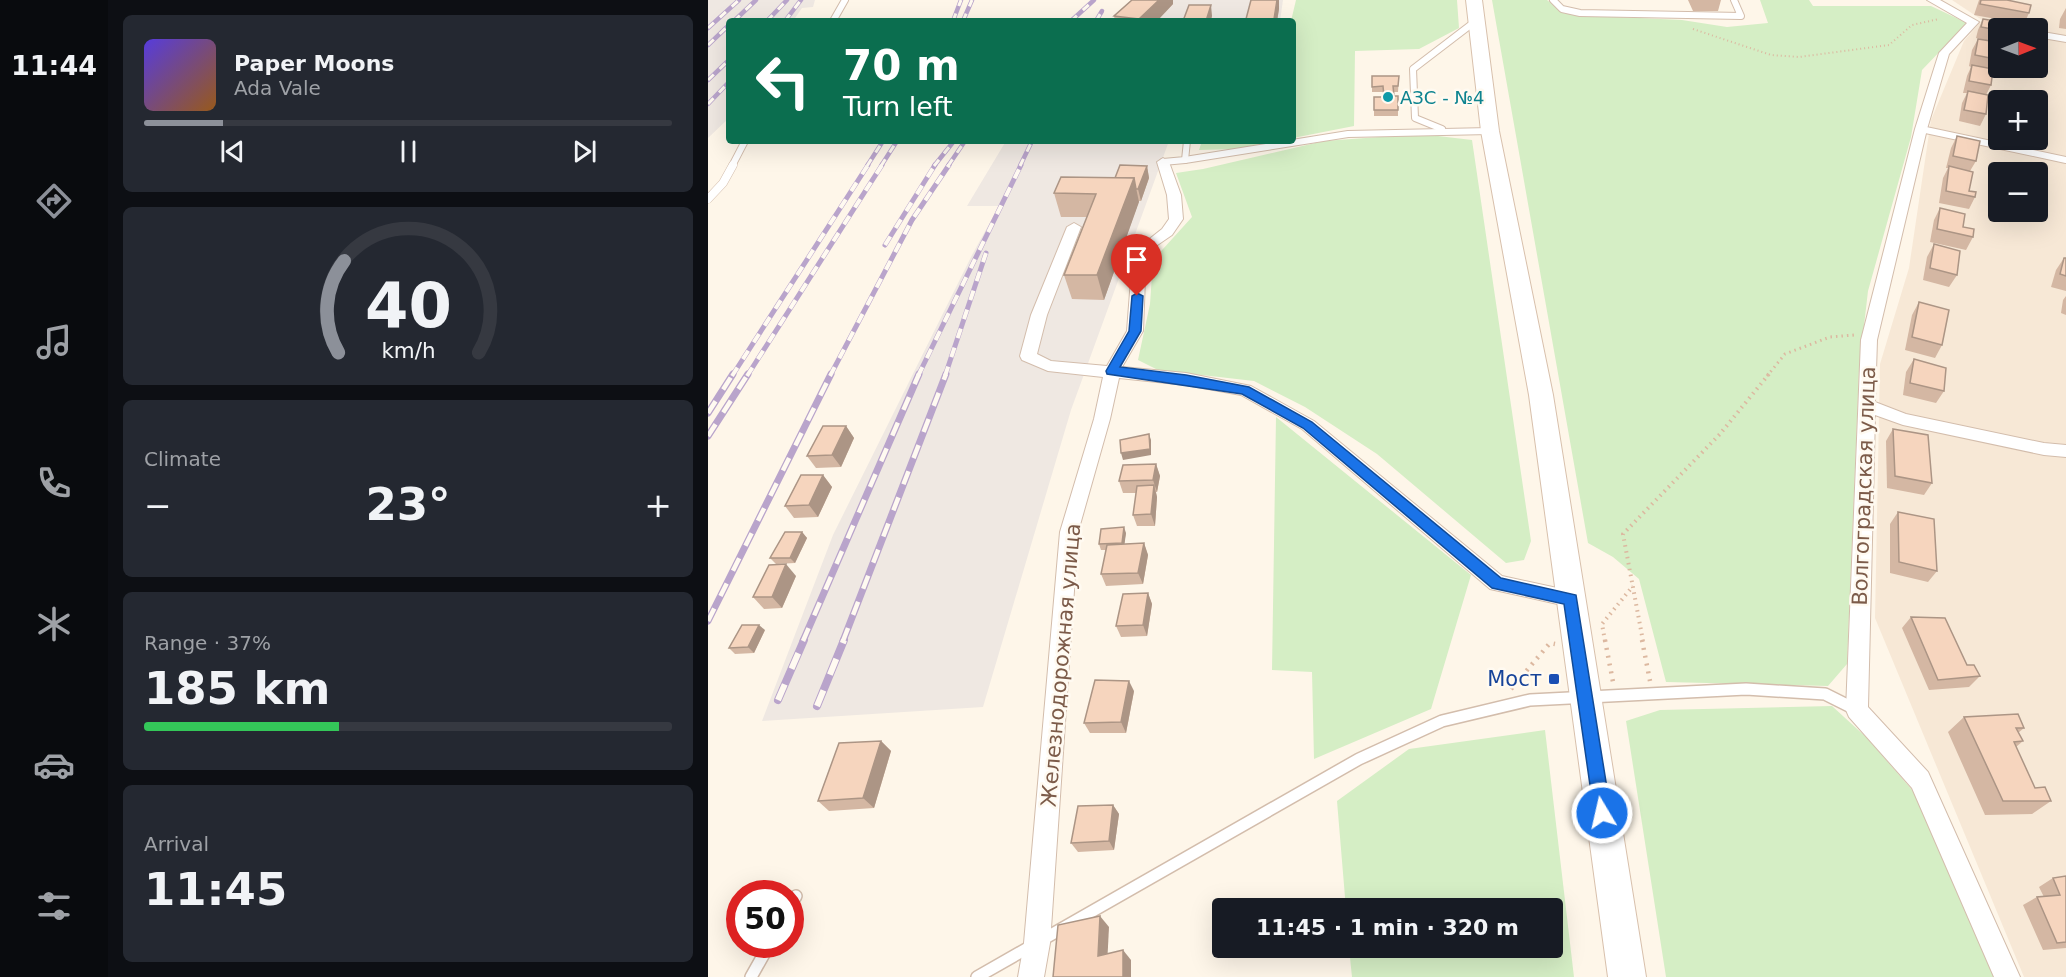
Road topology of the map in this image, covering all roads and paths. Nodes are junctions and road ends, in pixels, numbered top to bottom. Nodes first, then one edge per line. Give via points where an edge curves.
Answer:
1 (844, 0) edge
2 (1553, 0) edge
3 (1734, 0) edge
4 (1932, 0) edge
5 (1962, 7) edge
6 (1475, 10) edge
7 (835, 18) edge
8 (1689, 28) dead end
9 (2048, 36) edge
10 (2066, 39) edge
11 (1921, 129) junction
12 (1446, 131) junction
13 (1490, 131) junction
14 (1296, 143) edge
15 (743, 144) edge
16 (1187, 144) edge
17 (1291, 144) edge
18 (1185, 160) junction
19 (2066, 160) edge
20 (1163, 162) joint
21 (708, 199) edge
22 (1074, 227) dead end
23 (1870, 334) junction
24 (1112, 371) junction
25 (1866, 405) junction
26 (2066, 451) edge
27 (1633, 586) junction
28 (1571, 599) junction
29 (1577, 645) junction
30 (1607, 646) junction
31 (1652, 693) junction
32 (1616, 695) junction
33 (1585, 696) junction
34 (1495, 708) junction
35 (1857, 710) junction
36 (1037, 943) junction
37 (762, 958) edge
38 (751, 977) edge
39 (977, 977) edge
40 (1031, 977) edge
41 (1627, 977) edge
42 (2007, 977) edge

1 - 7 lane
2 - 3 lane via 1562,9 1580,13 1741,16
4 - 5 street, Волгоградская улица
5 - 8 path via 1912,25 1889,45 1799,57 1771,55
5 - 11 street, Волгоградская улица via 1980,23 1944,53
6 - 12 lane via 1413,69 1415,118
6 - 13 main road
9 - 10 street
11 - 19 lane
11 - 23 street, Волгоградская улица
12 - 13 lane
12 - 14 lane via 1392,130
13 - 28 main road via 1540,395
15 - 21 lane via 723,183
16 - 18 lane
17 - 18 lane
18 - 20 lane
20 - 24 street, Железнодорожная улица via 1174,195 1176,219 1167,232 1150,244 1138,279 1135,331
22 - 24 street via 1039,315 1028,356 1048,366
23 - 25 street, Волгоградская улица
23 - 27 path via 1830,337 1785,354 1720,434 1623,534
24 - 28 street via 1245,390 1308,425 1497,583
24 - 36 street, Железнодорожная улица via 1069,532
25 - 26 street via 1903,419
25 - 35 street, Волгоградская улица
27 - 30 path via 1602,624
27 - 31 path
28 - 29 main road
29 - 30 path
29 - 33 main road
29 - 34 path via 1550,644
30 - 32 path
31 - 32 lane
31 - 35 lane via 1746,689 1825,694
32 - 33 lane
33 - 34 lane via 1530,700
33 - 41 main road
34 - 36 lane via 1442,721 1359,759
35 - 42 street via 1920,780
36 - 39 lane
36 - 40 street, Железнодорожная улица
37 - 38 lane

